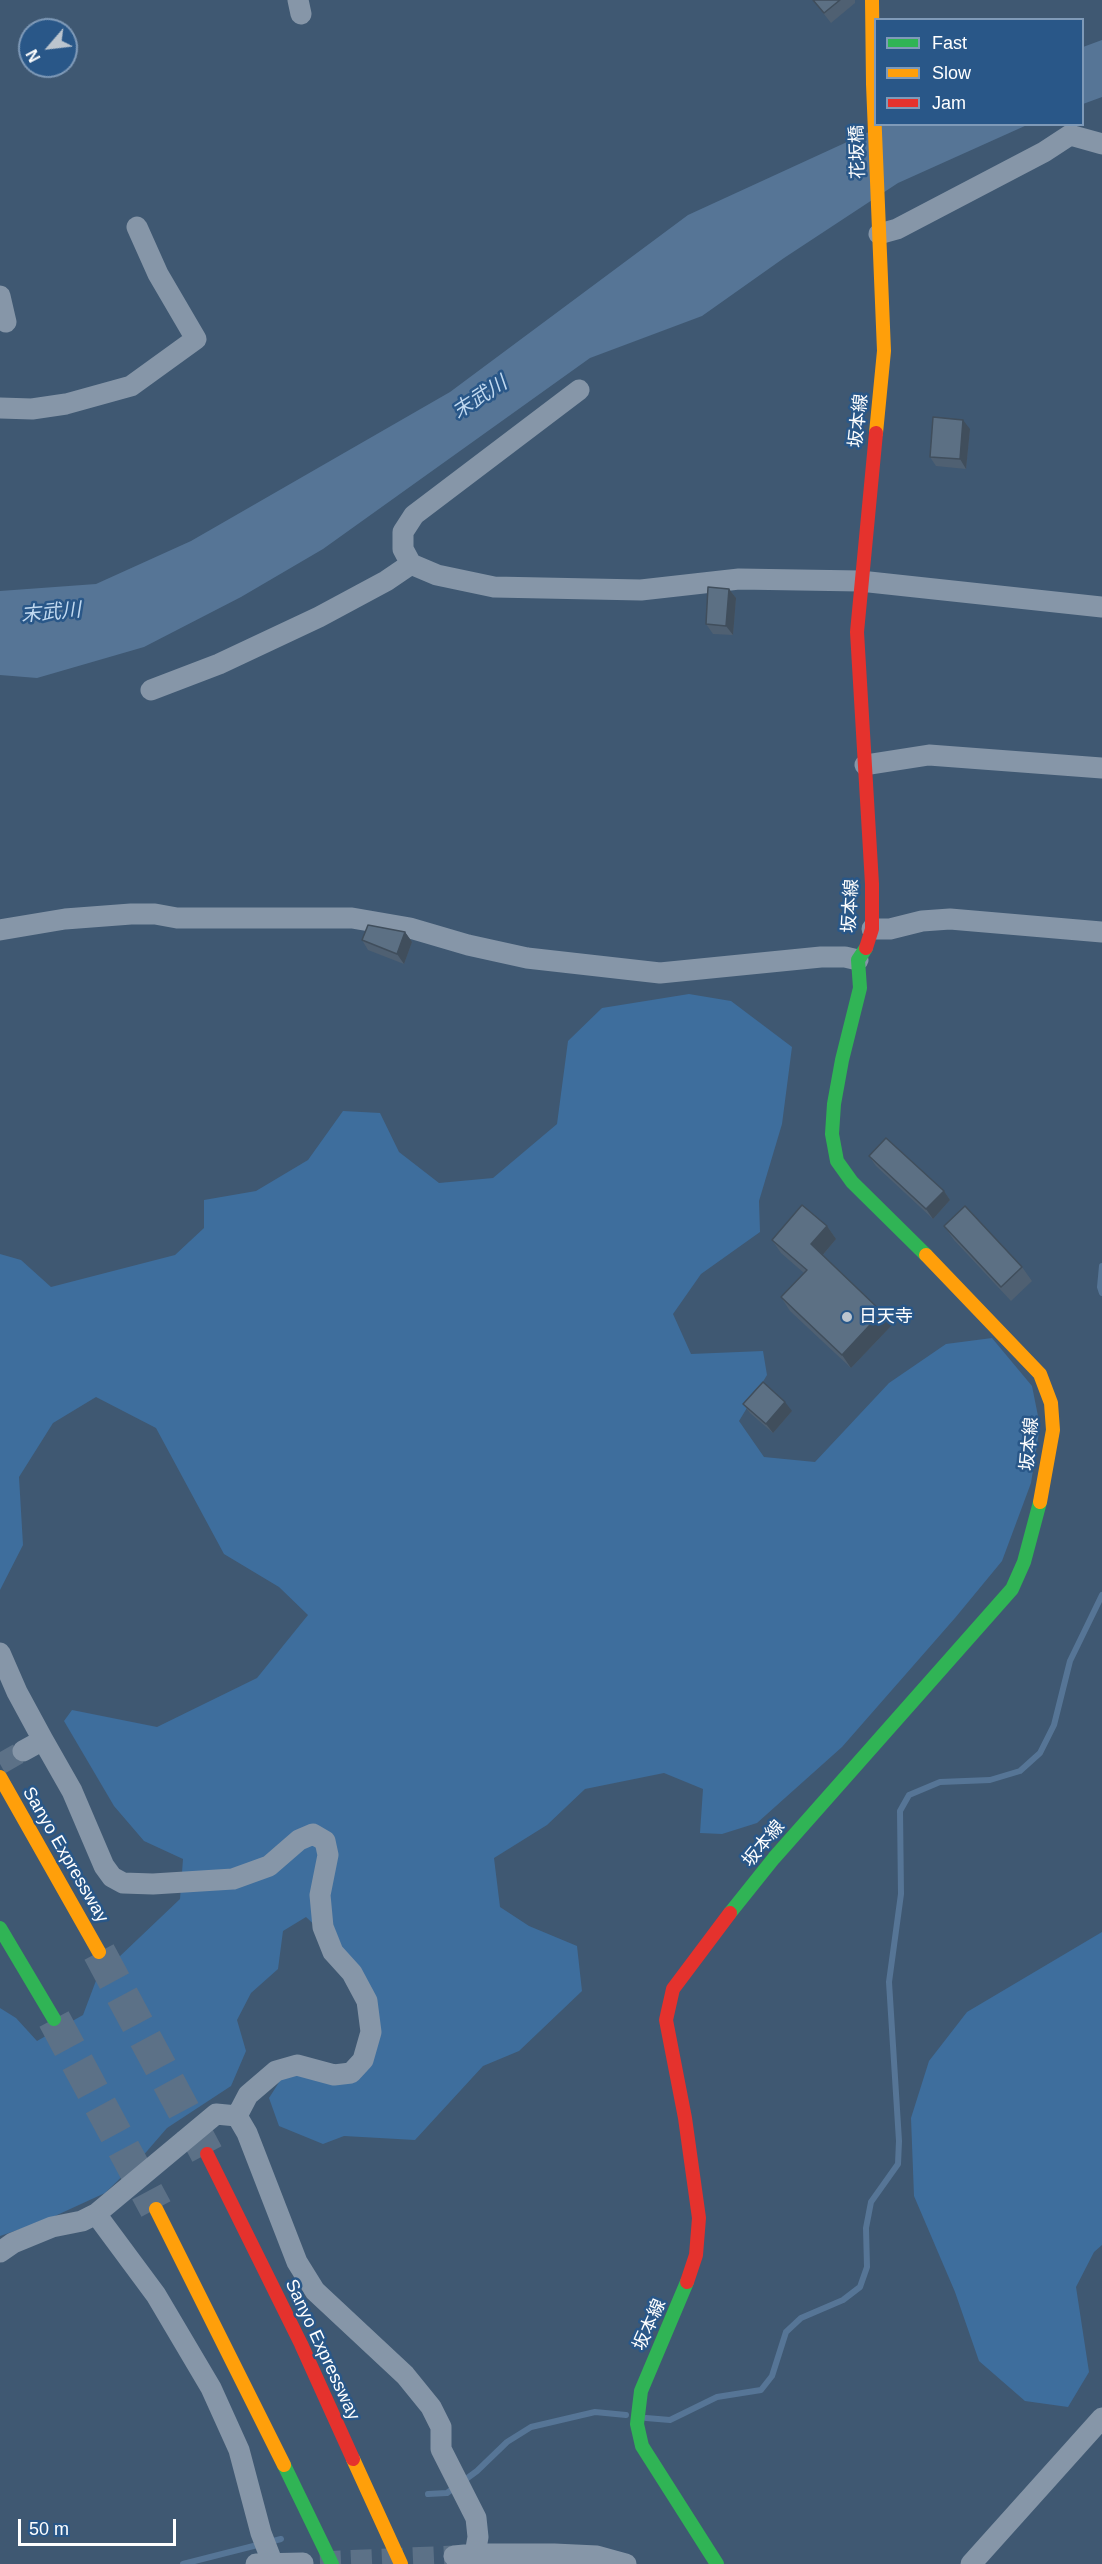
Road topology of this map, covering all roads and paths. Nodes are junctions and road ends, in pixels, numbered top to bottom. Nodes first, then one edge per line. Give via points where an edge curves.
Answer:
1 (872, 0) edge
2 (874, 108) edge
3 (875, 126) edge
4 (1102, 144) edge
5 (879, 225) junction
6 (137, 227) dead end
7 (0, 296) edge
8 (6, 322) dead end
9 (579, 390) dead end
10 (0, 408) edge
11 (411, 564) junction
12 (860, 581) junction
13 (1102, 607) edge
14 (151, 690) dead end
15 (865, 765) junction
16 (1102, 768) edge
17 (872, 929) junction
18 (0, 930) edge
19 (1102, 932) edge
20 (858, 960) junction
21 (0, 1653) edge
22 (43, 1740) junction
23 (22, 1751) tunnel mouth
24 (0, 1777) edge
25 (0, 1928) edge
26 (99, 1952) tunnel mouth
27 (54, 2019) tunnel mouth
28 (237, 2116) junction
29 (207, 2154) tunnel mouth
30 (156, 2209) tunnel mouth
31 (96, 2214) junction
32 (0, 2252) edge
33 (1102, 2418) edge
34 (475, 2554) junction
35 (266, 2555) edge
36 (454, 2556) tunnel mouth
37 (303, 2563) edge
38 (332, 2564) edge
39 (401, 2564) edge
40 (626, 2564) edge
41 (717, 2564) edge
42 (971, 2564) edge

1 - 2 main road, 花坂橋
3 - 5 main road, 花坂橋
4 - 5 street via 1070,135 897,229
5 - 12 main road, 坂本線 via 884,351
6 - 10 street via 158,274 196,339 131,386 66,404
7 - 8 street
9 - 11 street via 414,515 403,532 403,549
11 - 12 street via 437,575 494,587 641,590 739,579
11 - 14 street via 320,617 219,664
12 - 13 street
12 - 15 main road, 坂本線 via 856,632
15 - 16 street via 929,755
15 - 17 main road, 坂本線
17 - 19 street via 951,919
17 - 20 main road, 坂本線
18 - 20 street via 130,914 177,918 352,918 410,928 527,958 660,973 821,957
20 - 41 main road, 坂本線 via 860,988 834,1104 832,1134 837,1161 852,1182 1040,1374 1051,1403 1053,1430 1044,1487 1024,1562 1012,1589 774,1858 673,1989 666,2020 699,2218 696,2255 641,2391 637,2424 642,2446
21 - 22 street
22 - 23 street
22 - 28 street via 72,1791 104,1866 123,1883 233,1879 269,1866 299,1840 313,1834 325,1841 328,1855 320,1895 323,1927 333,1952 352,1973 367,2001 371,2032 363,2060 351,2073 334,2075 297,2065 276,2071 248,2095
24 - 26 main road, Sanyo Expressway
25 - 27 main road
28 - 31 street via 216,2114
28 - 34 street via 297,2262 315,2291 405,2375 431,2407 441,2427 441,2449 476,2518
29 - 39 main road, Sanyo Expressway via 301,2344
30 - 38 main road
31 - 32 street via 52,2227
31 - 35 street via 156,2295 211,2388 239,2450
33 - 42 street
34 - 36 street
34 - 40 street via 597,2556
35 - 37 street

